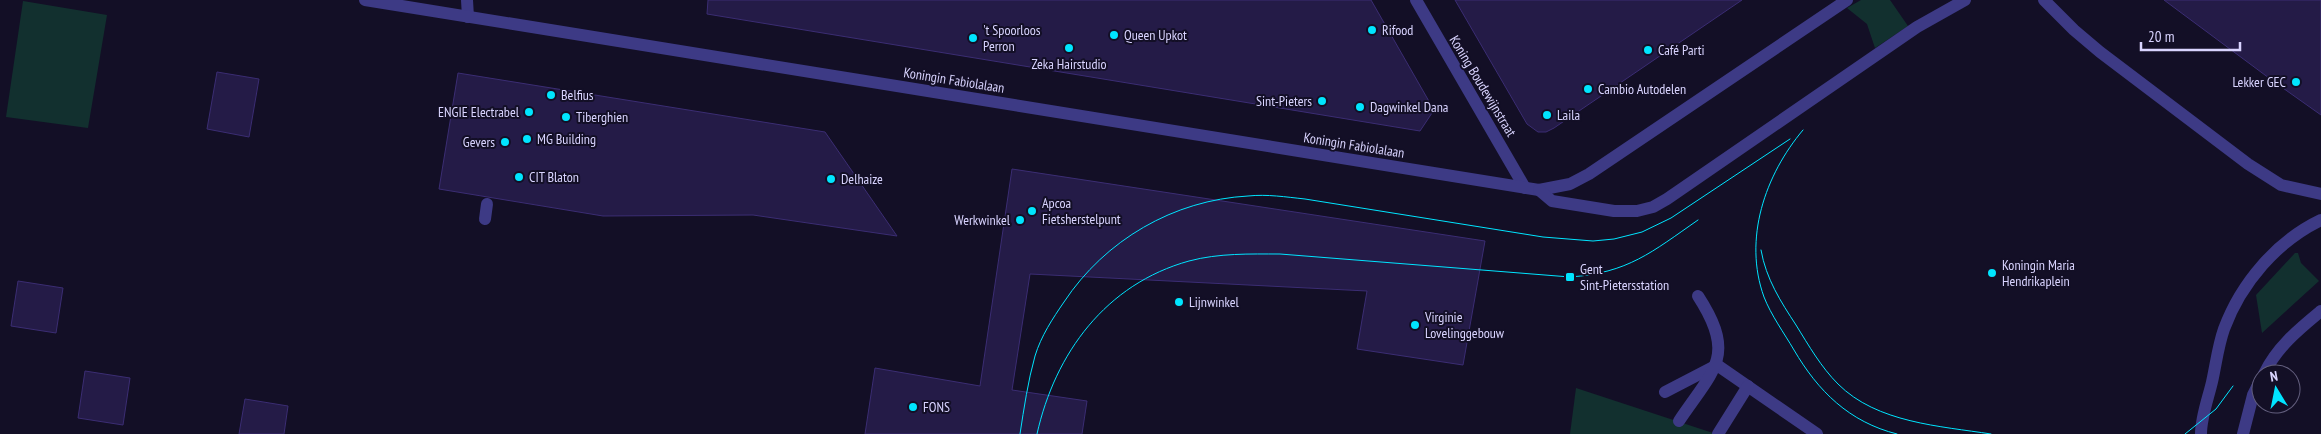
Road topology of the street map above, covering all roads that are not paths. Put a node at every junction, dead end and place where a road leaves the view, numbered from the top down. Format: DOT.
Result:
graph roads {
  1 [pos="365,0"];
  2 [pos="467,0"];
  3 [pos="1416,0"];
  4 [pos="1847,0"];
  5 [pos="1965,0"];
  6 [pos="2044,0"];
  7 [pos="468,17"];
  8 [pos="1526,188"];
  9 [pos="1539,190"];
  10 [pos="2321,194"];
  11 [pos="486,204"];
  12 [pos="485,219"];
  13 [pos="2321,220"];
  14 [pos="1698,296"];
  15 [pos="2321,312"];
  16 [pos="2270,364"];
  17 [pos="1717,365"];
  18 [pos="1748,386"];
  19 [pos="1665,392"];
  20 [pos="2251,406"];
  21 [pos="1679,421"];
  22 [pos="1801,430"];
  23 [pos="1718,434"];
  24 [pos="1817,434"];
  25 [pos="2201,434"];
  26 [pos="2243,434"];
  1 -- 7 [label="street, Koningin Fabiolalaan"];
  2 -- 7 [label="street"];
  3 -- 8 [label="street, Koning Boudewijnstraat"];
  4 -- 9 [label="street"];
  5 -- 9 [label="street"];
  6 -- 10 [label="street"];
  7 -- 8 [label="street, Koningin Fabiolalaan"];
  8 -- 9 [label="street, Koningin Fabiolalaan"];
  11 -- 12 [label="street"];
  13 -- 25 [label="street"];
  14 -- 17 [label="street"];
  15 -- 16 [label="street"];
  17 -- 18 [label="street"];
  17 -- 19 [label="street"];
  17 -- 21 [label="street"];
  18 -- 22 [label="street"];
  18 -- 23 [label="street"];
  20 -- 26 [label="street"];
  22 -- 24 [label="street"];
}
